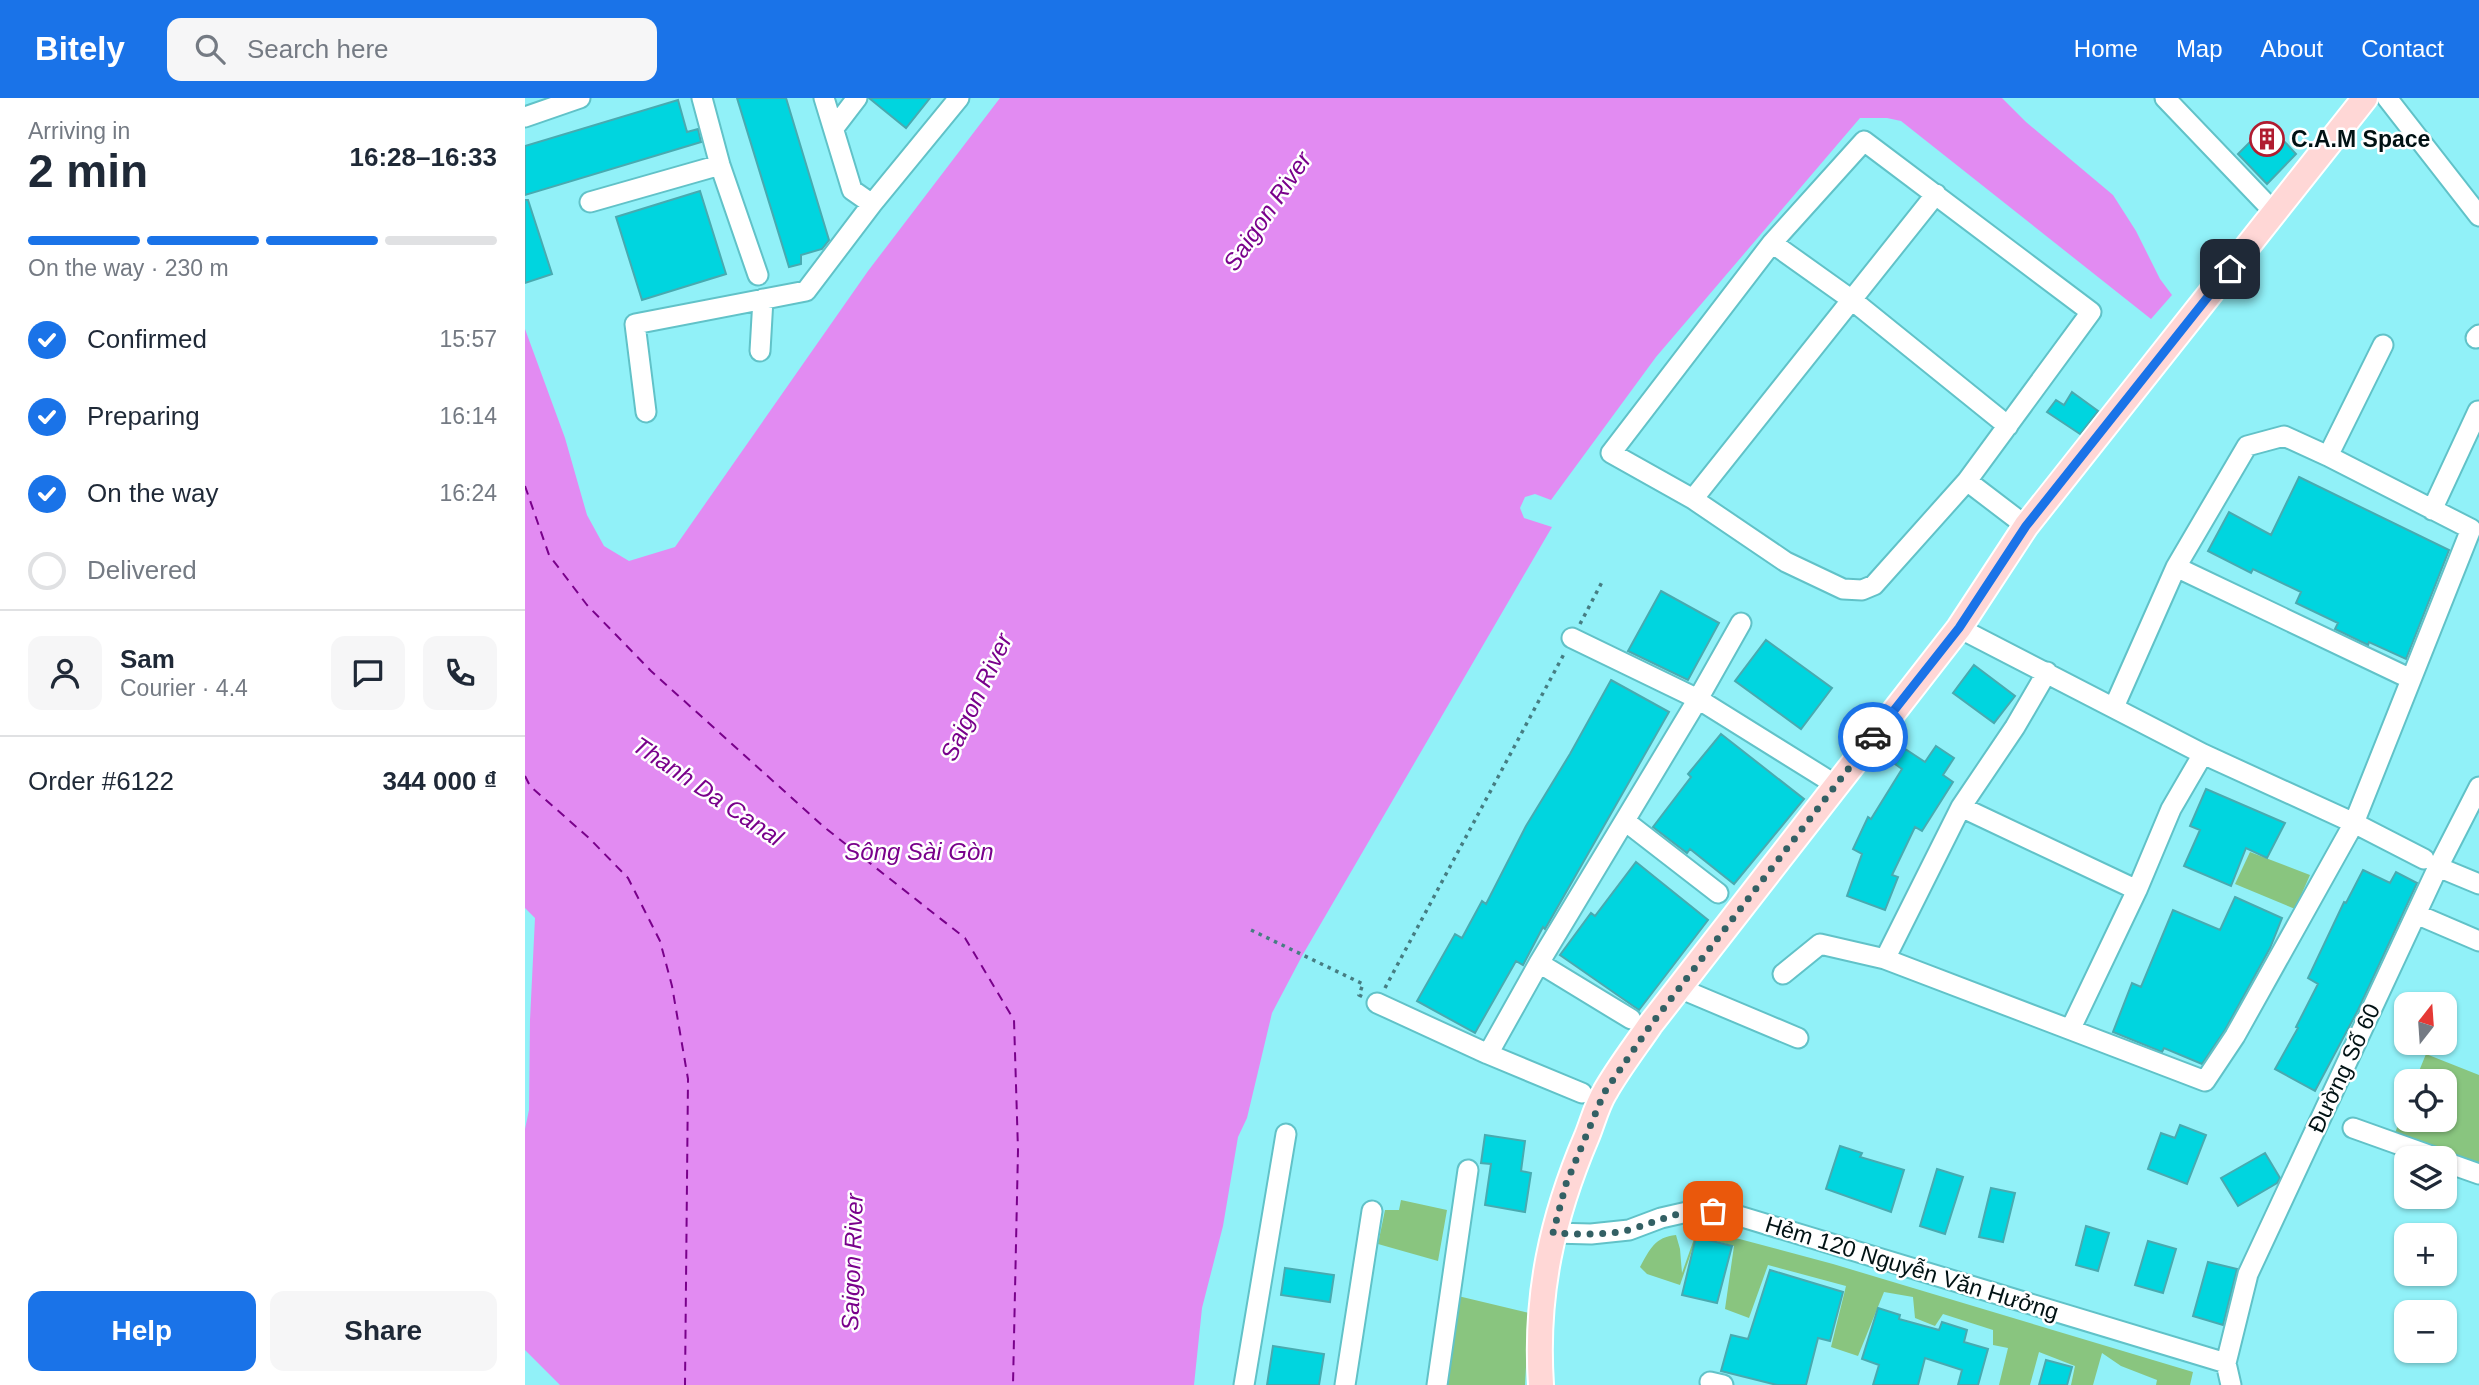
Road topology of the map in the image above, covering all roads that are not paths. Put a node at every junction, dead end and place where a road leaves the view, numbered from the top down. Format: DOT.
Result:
graph roads {
  1 [pos="580,98"];
  2 [pos="702,98"];
  3 [pos="824,98"];
  4 [pos="857,98"];
  5 [pos="959,98"];
  6 [pos="2165,98"];
  7 [pos="2365,98"];
  8 [pos="2387,98"];
  9 [pos="525,117"];
  10 [pos="834,128"];
  11 [pos="720,165"];
  12 [pos="1936,194"];
  13 [pos="590,202"];
  14 [pos="872,204"];
  15 [pos="2274,212"];
  16 [pos="2479,216"];
  17 [pos="1772,243"];
  18 [pos="758,275"];
  19 [pos="763,299"];
  20 [pos="1852,300"];
  21 [pos="2383,345"];
  22 [pos="760,351"];
  23 [pos="2478,411"];
  24 [pos="646,412"];
  25 [pos="2008,426"];
  26 [pos="2328,456"];
  27 [pos="1967,481"];
  28 [pos="1693,499"];
  29 [pos="2432,510"];
  30 [pos="2026,526"];
  31 [pos="2176,567"];
  32 [pos="1741,623"];
  33 [pos="1959,628"];
  34 [pos="1572,638"];
  35 [pos="2047,672"];
  36 [pos="2411,680"];
  37 [pos="1698,699"];
  38 [pos="2114,707"];
  39 [pos="2203,754"];
  40 [pos="1836,785"];
  41 [pos="2479,787"];
  42 [pos="1961,807"];
  43 [pos="1625,821"];
  44 [pos="2354,822"];
  45 [pos="2431,863"];
  46 [pos="2479,884"];
  47 [pos="2137,890"];
  48 [pos="1718,893"];
  49 [pos="2416,914"];
  50 [pos="2479,941"];
  51 [pos="1885,958"];
  52 [pos="1539,963"];
  53 [pos="1783,974"];
  54 [pos="1679,988"];
  55 [pos="1377,1003"];
  56 [pos="1631,1019"];
  57 [pos="2071,1028"];
  58 [pos="1798,1038"];
  59 [pos="1488,1054"];
  60 [pos="1593,1094"];
  61 [pos="2353,1128"];
  62 [pos="1286,1134"];
  63 [pos="2403,1146"];
  64 [pos="2457,1166"];
  65 [pos="1468,1170"];
  66 [pos="2479,1174"];
  67 [pos="1372,1211"];
  68 [pos="1553,1233"];
  69 [pos="2226,1363"];
  70 [pos="1244,1385"];
  71 [pos="1345,1385"];
  72 [pos="1437,1385"];
  73 [pos="1541,1385"];
  74 [pos="2231,1385"];
  1 -- 9 [label="street"];
  2 -- 11 [label="street"];
  3 -- 10 [label="street"];
  4 -- 10 [label="street"];
  5 -- 14 [label="street"];
  6 -- 15 [label="street"];
  7 -- 15 [label="main road"];
  8 -- 16 [label="street"];
  10 -- 14 [label="street"];
  11 -- 13 [label="street"];
  11 -- 18 [label="street"];
  12 -- 17 [label="street"];
  12 -- 20 [label="street"];
  12 -- 25 [label="street"];
  14 -- 19 [label="street"];
  15 -- 30 [label="main road"];
  17 -- 20 [label="street"];
  17 -- 28 [label="street"];
  19 -- 22 [label="street"];
  19 -- 24 [label="street"];
  20 -- 25 [label="street"];
  20 -- 28 [label="street"];
  21 -- 26 [label="street"];
  23 -- 29 [label="street"];
  25 -- 27 [label="street"];
  26 -- 29 [label="street"];
  26 -- 31 [label="street"];
  27 -- 28 [label="street"];
  27 -- 30 [label="street"];
  29 -- 36 [label="street"];
  30 -- 33 [label="main road"];
  31 -- 36 [label="street"];
  31 -- 38 [label="street"];
  32 -- 37 [label="street"];
  33 -- 35 [label="street"];
  33 -- 40 [label="main road"];
  34 -- 37 [label="street"];
  35 -- 38 [label="street"];
  35 -- 42 [label="street"];
  36 -- 44 [label="street"];
  37 -- 40 [label="street"];
  37 -- 43 [label="street"];
  38 -- 39 [label="street"];
  39 -- 44 [label="street"];
  39 -- 47 [label="street"];
  40 -- 54 [label="main road"];
  41 -- 45 [label="street, Đường Số 60"];
  42 -- 47 [label="street"];
  42 -- 51 [label="street"];
  43 -- 48 [label="street"];
  43 -- 52 [label="street"];
  44 -- 45 [label="street"];
  44 -- 57 [label="street"];
  45 -- 46 [label="street"];
  45 -- 49 [label="street, Đường Số 60"];
  47 -- 57 [label="street"];
  49 -- 50 [label="street"];
  49 -- 69 [label="street, Đường Số 60"];
  51 -- 53 [label="street"];
  51 -- 57 [label="street"];
  52 -- 56 [label="street"];
  52 -- 59 [label="street"];
  54 -- 58 [label="street"];
  54 -- 60 [label="main road"];
  55 -- 59 [label="street"];
  59 -- 60 [label="street"];
  60 -- 68 [label="main road"];
  61 -- 63 [label="street"];
  62 -- 70 [label="street"];
  64 -- 66 [label="street"];
  65 -- 72 [label="street"];
  67 -- 71 [label="street"];
  68 -- 69 [label="street, Hẻm 120 Nguyễn Văn Hưởng"];
  68 -- 73 [label="main road"];
  69 -- 74 [label="street"];
}
